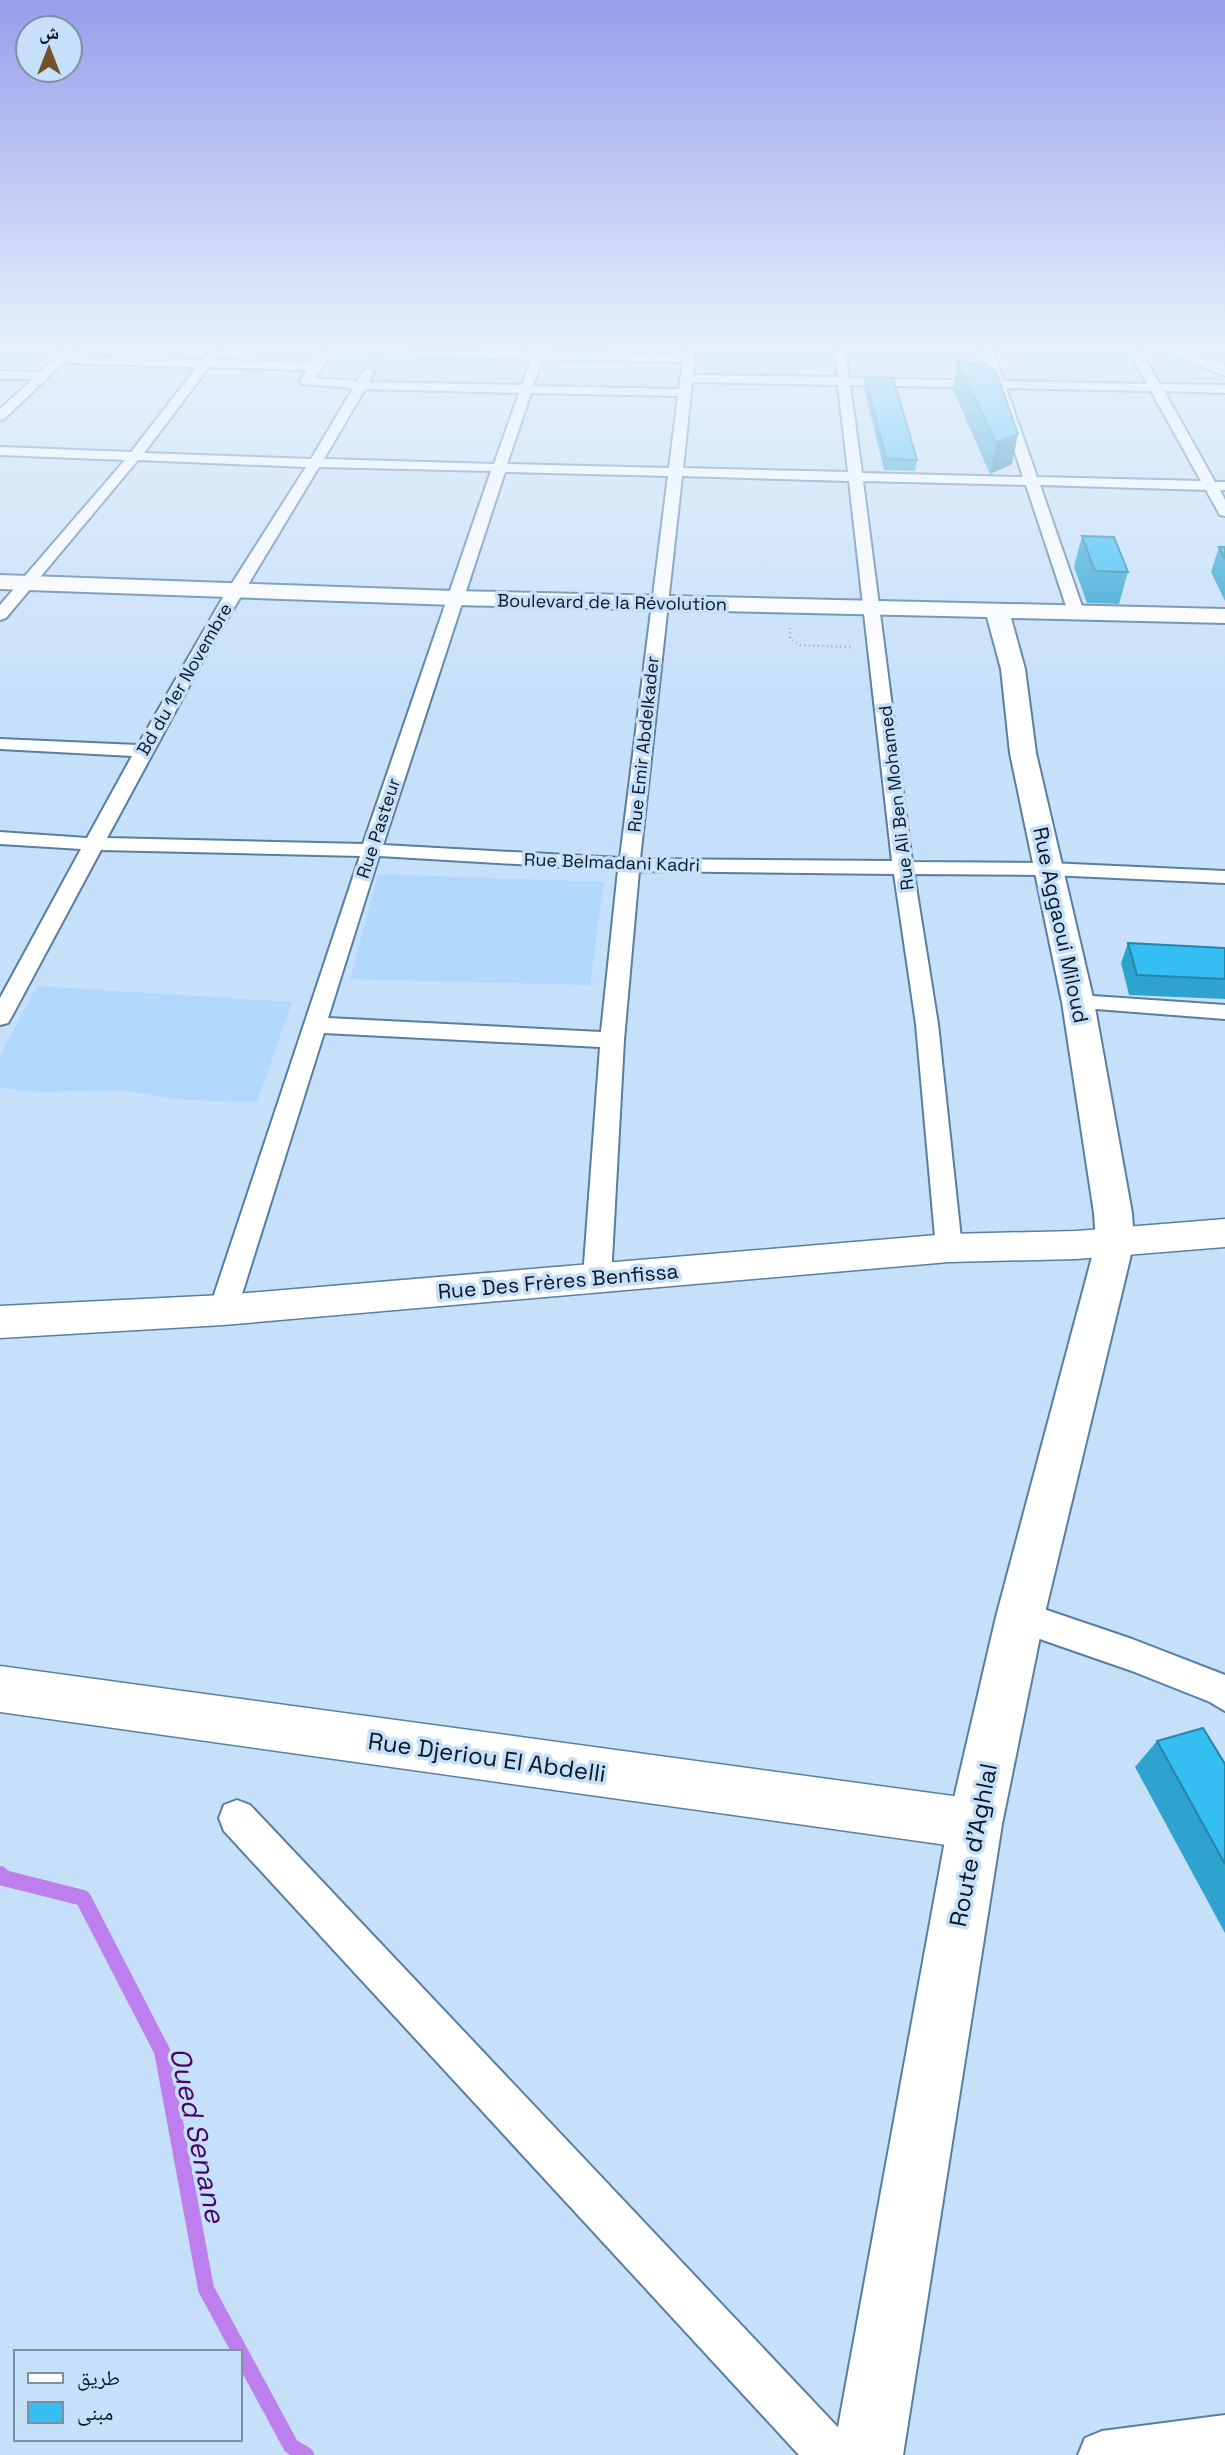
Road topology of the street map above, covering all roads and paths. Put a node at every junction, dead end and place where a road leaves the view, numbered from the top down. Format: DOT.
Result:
graph roads {
  1 [pos="315,463"];
  2 [pos="128,464"];
  3 [pos="341,464"];
  4 [pos="500,464"];
  5 [pos="677,464"];
  6 [pos="855,464"];
  7 [pos="1026,464"];
  8 [pos="1198,464"];
  9 [pos="499,467"];
  10 [pos="676,472"];
  11 [pos="857,477"];
  12 [pos="1032,481"];
  13 [pos="1210,486"];
  14 [pos="1225,486"];
  15 [pos="1225,512"];
  16 [pos="0,582"];
  17 [pos="26,582"];
  18 [pos="233,593"];
  19 [pos="454,598"];
  20 [pos="658,604"];
  21 [pos="791,606"];
  22 [pos="873,608"];
  23 [pos="997,610"];
  24 [pos="1076,612"];
  25 [pos="0,615"];
  26 [pos="1225,616"];
  27 [pos="878,648"];
  28 [pos="0,744"];
  29 [pos="142,751"];
  30 [pos="0,838"];
  31 [pos="95,844"];
  32 [pos="371,850"];
  33 [pos="629,865"];
  34 [pos="903,868"];
  35 [pos="1049,869"];
  36 [pos="1225,877"];
  37 [pos="1078,1002"];
  38 [pos="1225,1012"];
  39 [pos="0,1018"];
  40 [pos="315,1025"];
  41 [pos="612,1040"];
  42 [pos="1225,1233"];
  43 [pos="1115,1242"];
  44 [pos="949,1248"];
  45 [pos="597,1278"];
  46 [pos="223,1310"];
  47 [pos="0,1322"];
  48 [pos="1020,1617"];
  49 [pos="0,1689"];
  50 [pos="1224,1689"];
  51 [pos="237,1818"];
  52 [pos="975,1824"];
  53 [pos="1225,2438"];
  54 [pos="831,2455"];
  55 [pos="868,2455"];
  56 [pos="1102,2455"];
  1 -- 18 [label="street, Bd du 1er Novembre"];
  2 -- 17 [label="street"];
  3 -- 9 [label="street"];
  4 -- 9 [label="street, Rue Pasteur"];
  5 -- 10 [label="street, Rue Emir Abdelkader"];
  6 -- 11 [label="street, Rue Ali Ben Mohamed"];
  7 -- 12 [label="street"];
  8 -- 13 [label="street"];
  9 -- 10 [label="street"];
  9 -- 19 [label="street, Rue Pasteur"];
  10 -- 11 [label="street"];
  10 -- 20 [label="street, Rue Emir Abdelkader"];
  11 -- 12 [label="street"];
  11 -- 22 [label="street, Rue Ali Ben Mohamed"];
  12 -- 13 [label="street"];
  12 -- 24 [label="street"];
  13 -- 14 [label="street"];
  13 -- 15 [label="street"];
  16 -- 17 [label="main road, Boulevard de la Révolution"];
  17 -- 18 [label="main road, Boulevard de la Révolution"];
  17 -- 25 [label="street"];
  18 -- 19 [label="main road, Boulevard de la Révolution"];
  18 -- 29 [label="street, Bd du 1er Novembre"];
  19 -- 20 [label="main road, Boulevard de la Révolution"];
  19 -- 32 [label="street, Rue Pasteur"];
  20 -- 21 [label="main road, Boulevard de la Révolution"];
  20 -- 33 [label="street, Rue Emir Abdelkader"];
  21 -- 22 [label="main road, Boulevard de la Révolution"];
  21 -- 27 [label="path"];
  22 -- 23 [label="main road, Boulevard de la Révolution"];
  22 -- 27 [label="street, Rue Ali Ben Mohamed"];
  23 -- 24 [label="main road, Boulevard de la Révolution"];
  23 -- 35 [label="main road, Rue Aggaoui Miloud"];
  24 -- 26 [label="main road, Boulevard de la Révolution"];
  27 -- 34 [label="street, Rue Ali Ben Mohamed"];
  28 -- 29 [label="street"];
  29 -- 31 [label="street, Bd du 1er Novembre"];
  30 -- 31 [label="street, Rue Belmadani Kadri"];
  31 -- 32 [label="street, Rue Belmadani Kadri"];
  31 -- 39 [label="street, Bd du 1er Novembre"];
  32 -- 33 [label="street, Rue Belmadani Kadri"];
  32 -- 40 [label="street, Rue Pasteur"];
  33 -- 34 [label="street, Rue Belmadani Kadri"];
  33 -- 41 [label="street, Rue Emir Abdelkader"];
  34 -- 35 [label="street, Rue Belmadani Kadri"];
  34 -- 44 [label="street, Rue Ali Ben Mohamed"];
  35 -- 36 [label="street, Rue Belmadani Kadri"];
  35 -- 37 [label="main road, Rue Aggaoui Miloud"];
  37 -- 38 [label="street"];
  37 -- 43 [label="main road, Rue Aggaoui Miloud"];
  40 -- 41 [label="street"];
  40 -- 46 [label="street, Rue Pasteur"];
  41 -- 45 [label="street, Rue Emir Abdelkader"];
  42 -- 43 [label="main road, Rue Des Frères Benfissa"];
  43 -- 44 [label="main road, Rue Des Frères Benfissa"];
  43 -- 48 [label="main road, Route d'Aghlal"];
  44 -- 45 [label="main road, Rue Des Frères Benfissa"];
  45 -- 46 [label="main road, Rue Des Frères Benfissa"];
  46 -- 47 [label="main road, Rue Des Frères Benfissa"];
  48 -- 50 [label="street"];
  48 -- 52 [label="main road, Route d'Aghlal"];
  49 -- 52 [label="main road, Rue Djeriou El Abdelli"];
  51 -- 54 [label="street"];
  52 -- 55 [label="main road, Route d'Aghlal"];
  53 -- 56 [label="street"];
}
